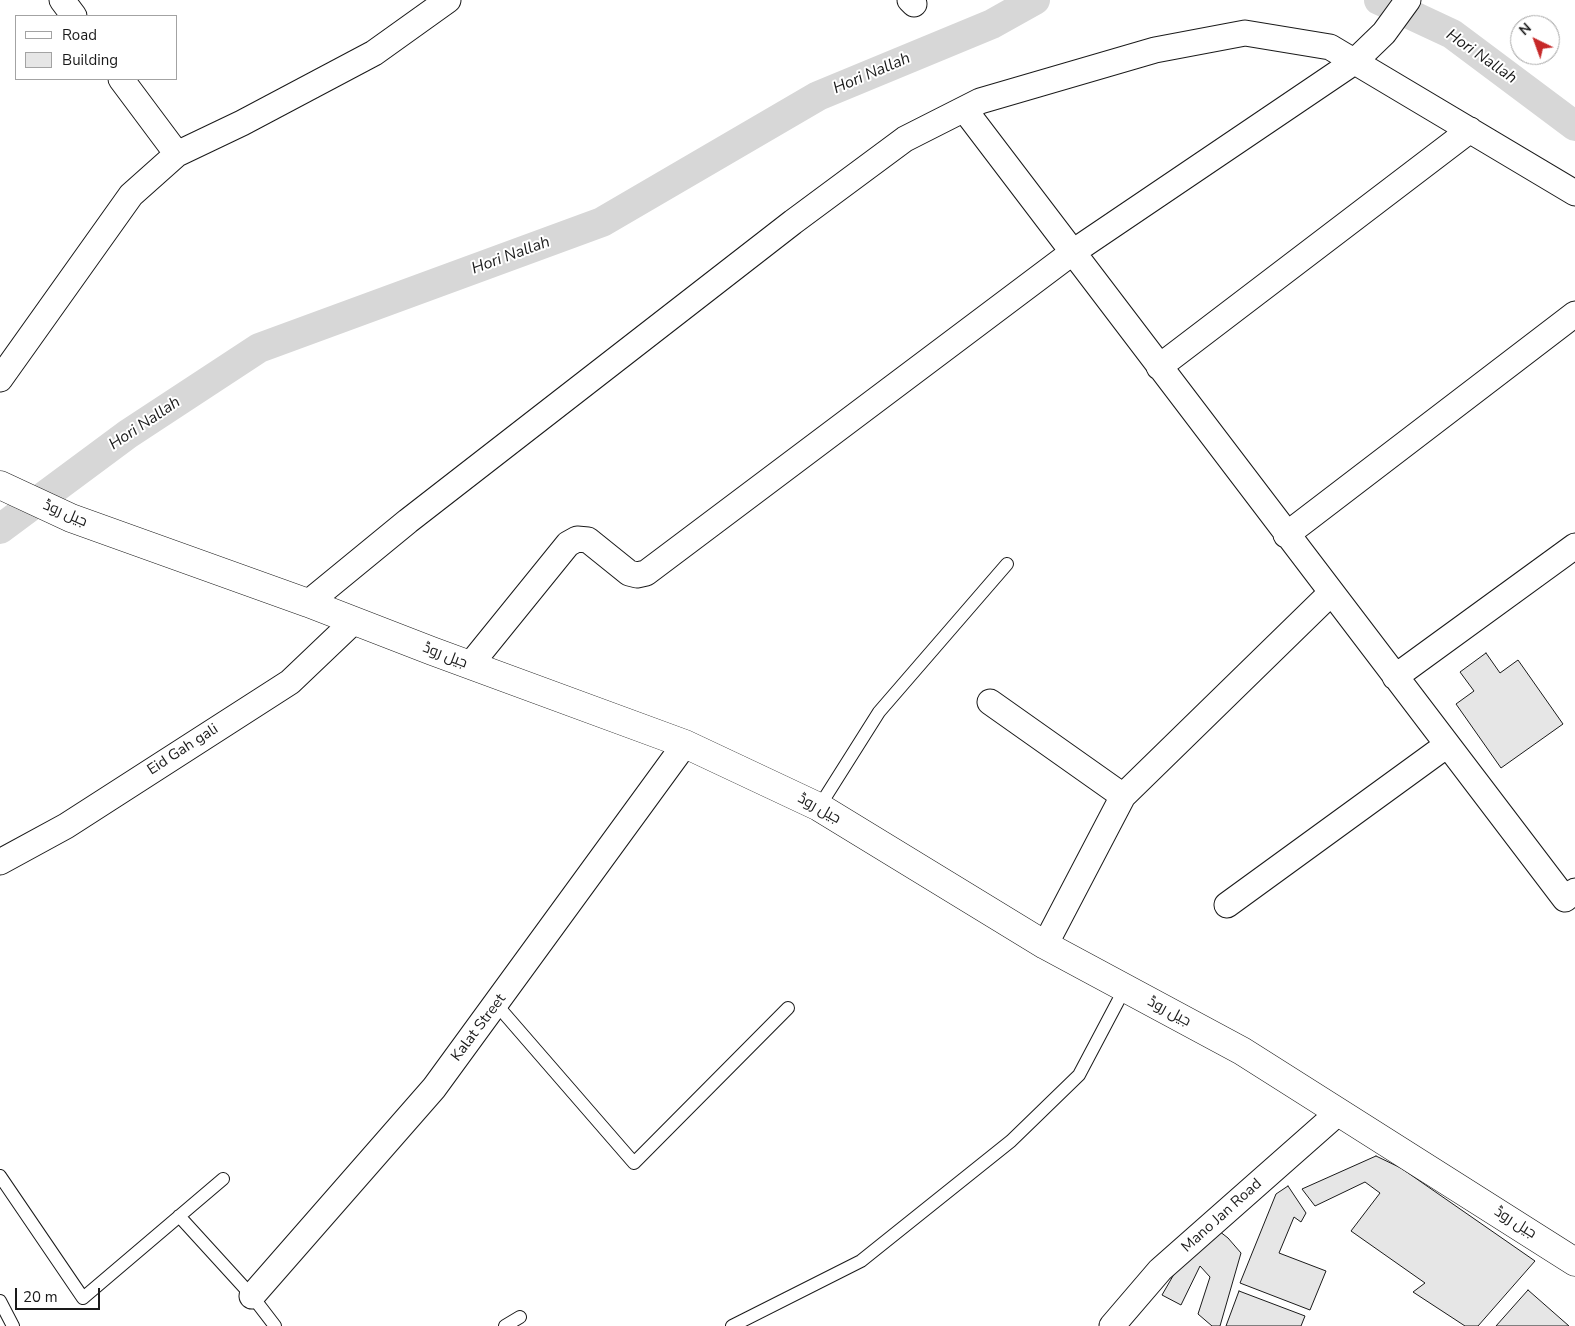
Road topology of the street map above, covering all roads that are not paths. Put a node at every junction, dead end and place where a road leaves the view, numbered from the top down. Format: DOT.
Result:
graph roads {
  1 [pos="62,0"];
  2 [pos="448,0"];
  3 [pos="1408,0"];
  4 [pos="73,15"];
  5 [pos="1354,62"];
  6 [pos="122,80"];
  7 [pos="964,109"];
  8 [pos="1470,130"];
  9 [pos="176,154"];
  10 [pos="1575,193"];
  11 [pos="1073,252"];
  12 [pos="1575,314"];
  13 [pos="1159,367"];
  14 [pos="0,379"];
  15 [pos="1,486"];
  16 [pos="1286,535"];
  17 [pos="1575,546"];
  18 [pos="1007,564"];
  19 [pos="1331,593"];
  20 [pos="308,603"];
  21 [pos="354,621"];
  22 [pos="470,665"];
  23 [pos="1395,677"];
  24 [pos="990,702"];
  25 [pos="685,744"];
  26 [pos="1447,745"];
  27 [pos="1123,796"];
  28 [pos="818,807"];
  29 [pos="0,862"];
  30 [pos="1575,892"];
  31 [pos="1227,905"];
  32 [pos="1045,946"];
  33 [pos="1125,988"];
  34 [pos="496,1004"];
  35 [pos="788,1008"];
  36 [pos="1339,1112"];
  37 [pos="0,1176"];
  38 [pos="223,1179"];
  39 [pos="179,1216"];
  40 [pos="1575,1262"];
  41 [pos="252,1296"];
  42 [pos="0,1301"];
  43 [pos="520,1317"];
  44 [pos="13,1326"];
  45 [pos="275,1326"];
  46 [pos="505,1326"];
  47 [pos="732,1326"];
  48 [pos="1112,1326"];
  1 -- 4 [label="street"];
  2 -- 9 [label="street"];
  3 -- 5 [label="street"];
  5 -- 7 [label="street"];
  5 -- 8 [label="street"];
  5 -- 11 [label="street"];
  6 -- 9 [label="street"];
  7 -- 11 [label="street"];
  7 -- 20 [label="street"];
  8 -- 10 [label="street"];
  8 -- 13 [label="street"];
  9 -- 14 [label="street"];
  11 -- 13 [label="street"];
  11 -- 22 [label="street"];
  12 -- 16 [label="street"];
  13 -- 16 [label="street"];
  15 -- 20 [label="main road, جیل روڈ"];
  16 -- 19 [label="street"];
  17 -- 23 [label="street"];
  18 -- 28 [label="lane"];
  19 -- 23 [label="street"];
  19 -- 27 [label="street"];
  20 -- 21 [label="main road, جیل روڈ"];
  21 -- 22 [label="main road, جیل روڈ"];
  21 -- 29 [label="street, Eid Gah gali"];
  22 -- 25 [label="main road, جیل روڈ"];
  23 -- 26 [label="street"];
  24 -- 27 [label="street"];
  25 -- 28 [label="main road, جیل روڈ"];
  25 -- 34 [label="street, Kalat Street"];
  26 -- 30 [label="street"];
  26 -- 31 [label="street"];
  27 -- 32 [label="street"];
  28 -- 32 [label="main road, جیل روڈ"];
  32 -- 33 [label="main road, جیل روڈ"];
  33 -- 36 [label="main road, جیل روڈ"];
  33 -- 47 [label="lane"];
  34 -- 35 [label="lane"];
  34 -- 41 [label="street, Kalat Street"];
  36 -- 40 [label="main road, جیل روڈ"];
  36 -- 48 [label="street, Mano Jan Road"];
  37 -- 39 [label="lane"];
  38 -- 39 [label="lane"];
  39 -- 41 [label="lane"];
  41 -- 45 [label="lane"];
  42 -- 44 [label="lane"];
  43 -- 46 [label="lane"];
}
